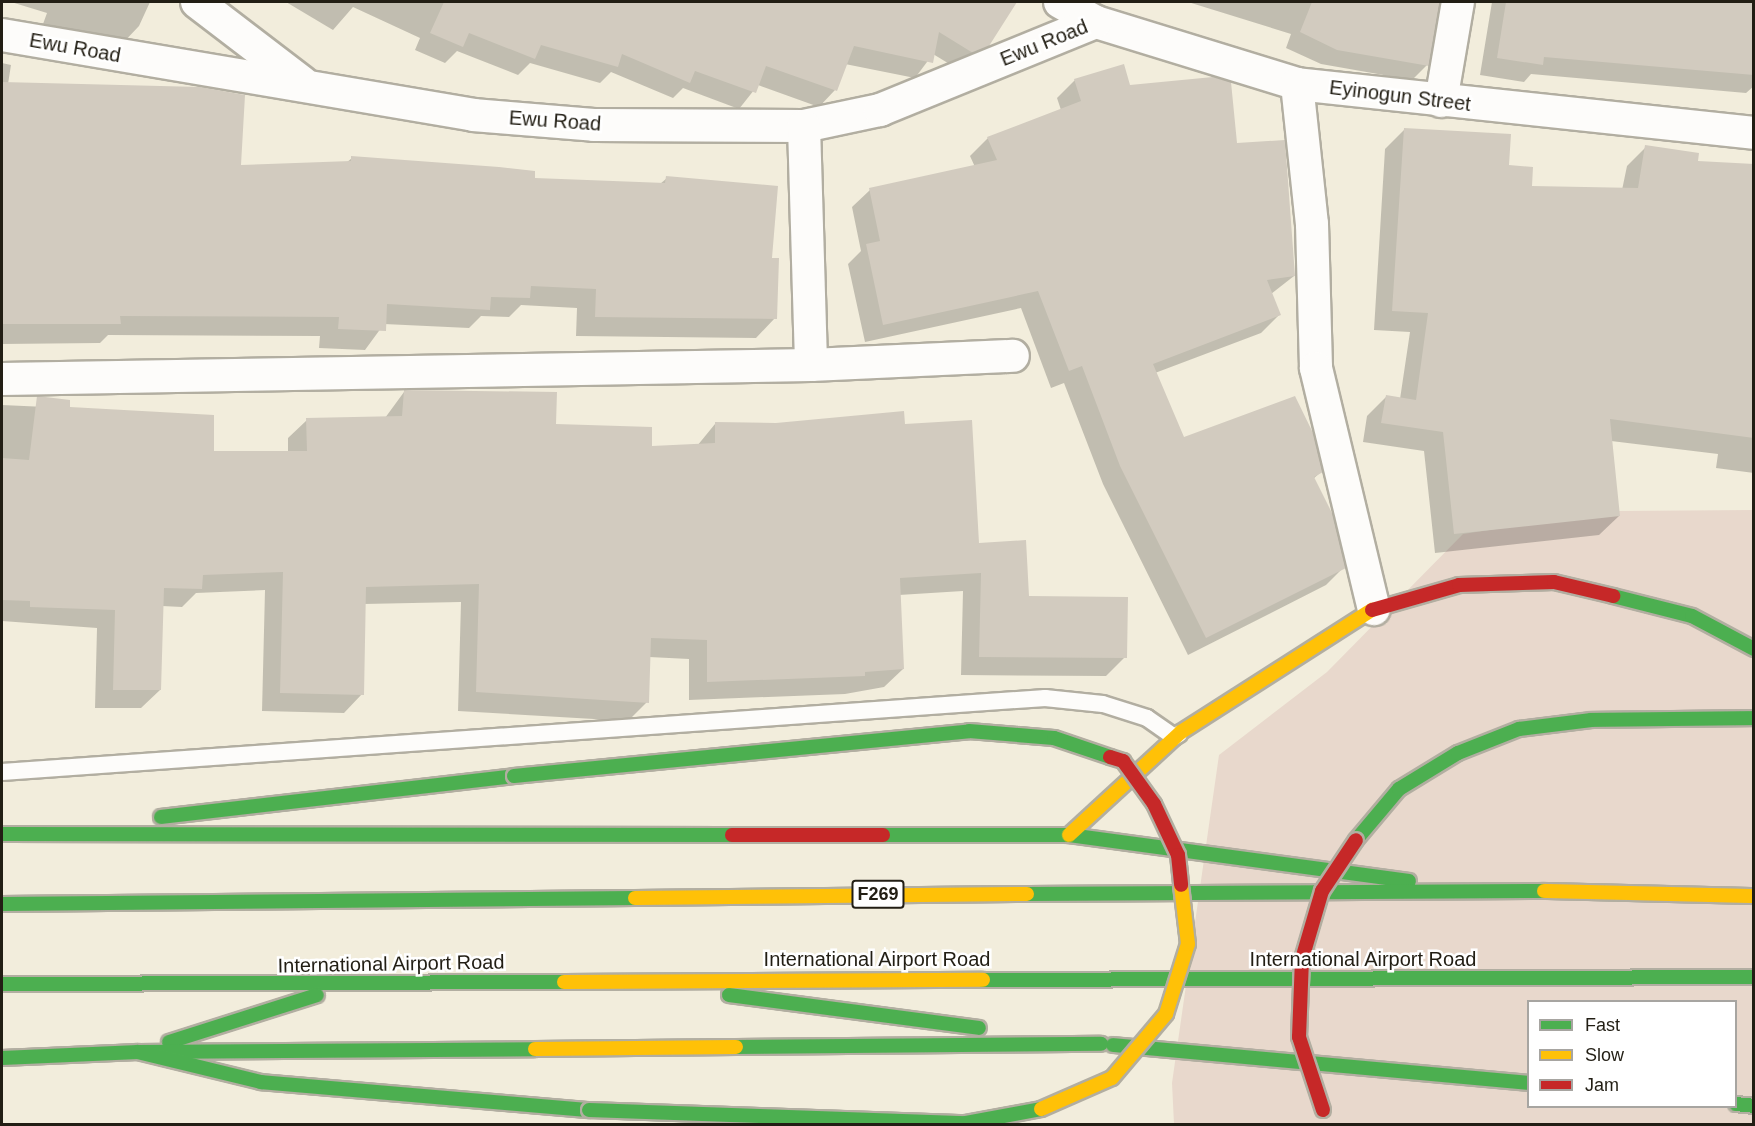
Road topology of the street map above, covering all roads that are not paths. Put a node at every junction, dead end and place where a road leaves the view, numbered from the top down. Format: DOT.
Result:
graph roads {
  1 [pos="196,2"];
  2 [pos="1060,2"];
  3 [pos="1458,2"];
  4 [pos="1096,22"];
  5 [pos="2,35"];
  6 [pos="1297,84"];
  7 [pos="309,87"];
  8 [pos="1441,101"];
  9 [pos="804,126"];
  10 [pos="1754,133"];
  11 [pos="1013,356"];
  12 [pos="811,365"];
  13 [pos="2,380"];
  14 [pos="1374,609"];
  15 [pos="1754,650"];
  16 [pos="1754,718"];
  17 [pos="1181,732"];
  18 [pos="2,772"];
  19 [pos="4,834"];
  20 [pos="1069,835"];
  21 [pos="1476,890"];
  22 [pos="1754,896"];
  23 [pos="2,904"];
  24 [pos="1754,977"];
  25 [pos="597,978"];
  26 [pos="2,984"];
  27 [pos="345,986"];
  28 [pos="1101,1044"];
  29 [pos="138,1052"];
  30 [pos="2,1058"];
  31 [pos="1527,1083"];
  32 [pos="1737,1104"];
  33 [pos="1754,1106"];
  34 [pos="1330,1125"];
  1 -- 7 [label="street"];
  2 -- 4 [label="street, Eyinogun Street"];
  3 -- 8 [label="street"];
  4 -- 6 [label="street, Eyinogun Street"];
  4 -- 9 [label="street, Ewu Road"];
  5 -- 7 [label="street, Ewu Road"];
  6 -- 8 [label="street, Eyinogun Street"];
  6 -- 14 [label="street"];
  7 -- 9 [label="street, Ewu Road"];
  8 -- 10 [label="street, Eyinogun Street"];
  9 -- 12 [label="street"];
  11 -- 12 [label="street"];
  12 -- 13 [label="street"];
  14 -- 15 [label="main road"];
  14 -- 17 [label="main road"];
  16 -- 34 [label="main road, bridge"];
  17 -- 18 [label="lane"];
  17 -- 20 [label="main road"];
  19 -- 20 [label="main road"];
  19 -- 29 [label="main road, bridge"];
  20 -- 21 [label="main road"];
  21 -- 22 [label="main road, F269"];
  21 -- 23 [label="main road, F269"];
  24 -- 25 [label="main road, International Airport Road"];
  25 -- 27 [label="main road, International Airport Road"];
  25 -- 28 [label="main road"];
  26 -- 27 [label="main road, International Airport Road"];
  27 -- 29 [label="main road"];
  28 -- 29 [label="main road"];
  28 -- 31 [label="main road"];
  29 -- 30 [label="main road"];
  32 -- 33 [label="main road"];
}
